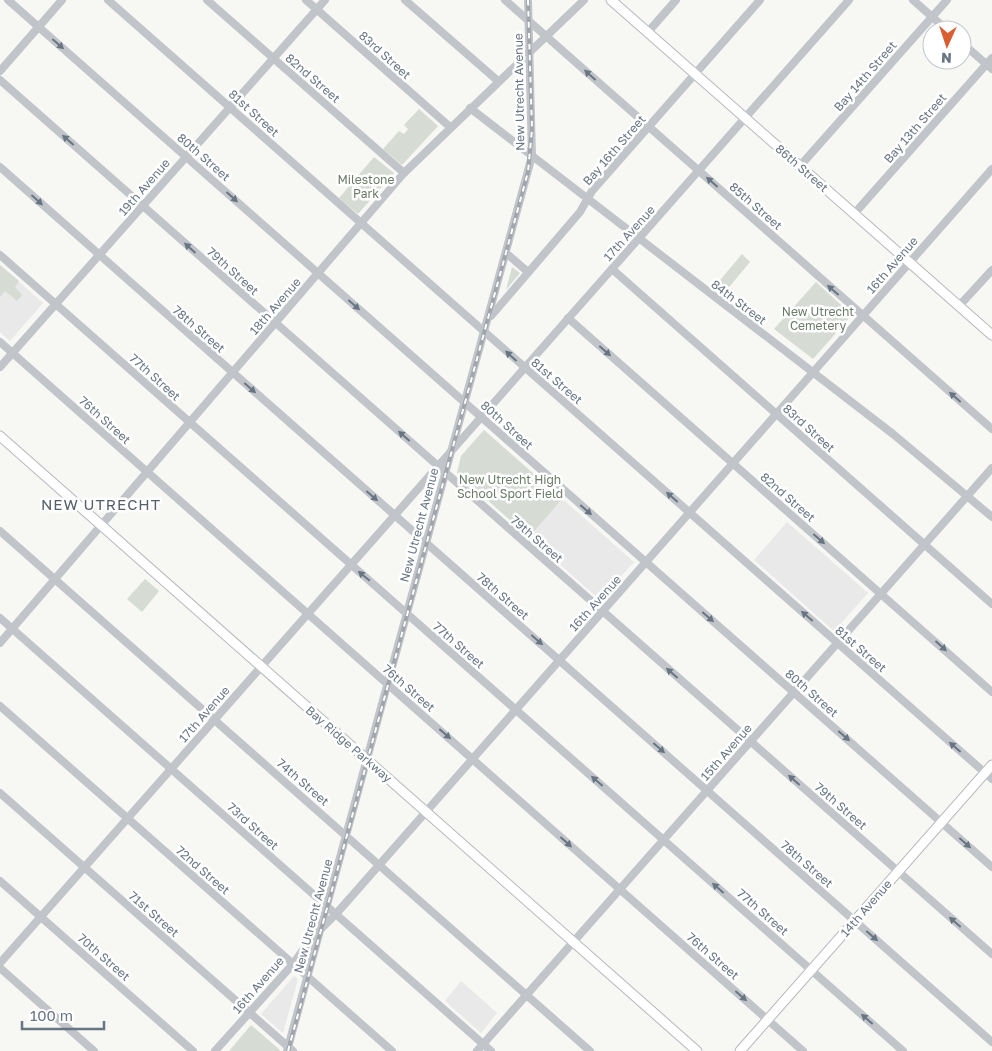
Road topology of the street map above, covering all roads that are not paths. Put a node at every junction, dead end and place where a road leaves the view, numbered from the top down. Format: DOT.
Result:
graph roads {
  1 [pos="8,0"];
  2 [pos="62,0"];
  3 [pos="108,0"];
  4 [pos="207,0"];
  5 [pos="306,0"];
  6 [pos="325,0"];
  7 [pos="405,0"];
  8 [pos="505,0"];
  9 [pos="528,0"];
  10 [pos="584,0"];
  11 [pos="611,0"];
  12 [pos="676,0"];
  13 [pos="760,0"];
  14 [pos="848,0"];
  15 [pos="914,0"];
  16 [pos="947,0"];
  17 [pos="317,9"];
  18 [pos="932,16"];
  19 [pos="936,20"];
  20 [pos="529,21"];
  21 [pos="39,27"];
  22 [pos="648,32"];
  23 [pos="545,36"];
  24 [pos="529,52"];
  25 [pos="972,52"];
  26 [pos="273,58"];
  27 [pos="992,58"];
  28 [pos="989,67"];
  29 [pos="0,71"];
  30 [pos="695,74"];
  31 [pos="0,80"];
  32 [pos="498,81"];
  33 [pos="230,107"];
  34 [pos="470,108"];
  35 [pos="745,118"];
  36 [pos="649,127"];
  37 [pos="450,128"];
  38 [pos="186,156"];
  39 [pos="532,156"];
  40 [pos="800,166"];
  41 [pos="0,167"];
  42 [pos="992,169"];
  43 [pos="698,170"];
  44 [pos="404,173"];
  45 [pos="587,199"];
  46 [pos="142,206"];
  47 [pos="854,214"];
  48 [pos="360,223"];
  49 [pos="639,239"];
  50 [pos="506,253"];
  51 [pos="0,255"];
  52 [pos="99,255"];
  53 [pos="910,263"];
  54 [pos="612,269"];
  55 [pos="992,270"];
  56 [pos="528,272"];
  57 [pos="318,273"];
  58 [pos="56,304"];
  59 [pos="959,306"];
  60 [pos="863,316"];
  61 [pos="489,318"];
  62 [pos="568,318"];
  63 [pos="275,323"];
  64 [pos="485,333"];
  65 [pos="992,335"];
  66 [pos="0,342"];
  67 [pos="13,353"];
  68 [pos="0,367"];
  69 [pos="525,368"];
  70 [pos="813,372"];
  71 [pos="232,373"];
  72 [pos="464,402"];
  73 [pos="776,415"];
  74 [pos="482,418"];
  75 [pos="190,422"];
  76 [pos="992,429"];
  77 [pos="0,436"];
  78 [pos="451,451"];
  79 [pos="733,464"];
  80 [pos="438,466"];
  81 [pos="992,468"];
  82 [pos="445,472"];
  83 [pos="147,473"];
  84 [pos="426,480"];
  85 [pos="441,485"];
  86 [pos="968,496"];
  87 [pos="689,512"];
  88 [pos="395,516"];
  89 [pos="992,517"];
  90 [pos="100,526"];
  91 [pos="0,531"];
  92 [pos="426,543"];
  93 [pos="924,544"];
  94 [pos="646,563"];
  95 [pos="351,565"];
  96 [pos="55,579"];
  97 [pos="880,593"];
  98 [pos="992,604"];
  99 [pos="603,612"];
  100 [pos="308,613"];
  101 [pos="407,614"];
  102 [pos="0,618"];
  103 [pos="12,628"];
  104 [pos="0,643"];
  105 [pos="837,643"];
  106 [pos="559,660"];
  107 [pos="261,666"];
  108 [pos="388,684"];
  109 [pos="794,692"];
  110 [pos="992,692"];
  111 [pos="0,706"];
  112 [pos="516,709"];
  113 [pos="214,720"];
  114 [pos="750,741"];
  115 [pos="472,758"];
  116 [pos="366,760"];
  117 [pos="992,764"];
  118 [pos="171,769"];
  119 [pos="988,776"];
  120 [pos="707,790"];
  121 [pos="0,793"];
  122 [pos="426,812"];
  123 [pos="128,818"];
  124 [pos="941,822"];
  125 [pos="346,836"];
  126 [pos="664,840"];
  127 [pos="379,865"];
  128 [pos="84,867"];
  129 [pos="992,867"];
  130 [pos="898,871"];
  131 [pos="0,881"];
  132 [pos="620,890"];
  133 [pos="327,907"];
  134 [pos="336,914"];
  135 [pos="41,916"];
  136 [pos="854,921"];
  137 [pos="322,927"];
  138 [pos="573,942"];
  139 [pos="992,954"];
  140 [pos="0,962"];
  141 [pos="293,964"];
  142 [pos="0,968"];
  143 [pos="811,970"];
  144 [pos="308,977"];
  145 [pos="526,995"];
  146 [pos="249,1013"];
  147 [pos="768,1020"];
  148 [pos="992,1042"];
  149 [pos="483,1044"];
  150 [pos="289,1050"];
  151 [pos="94,1051"];
  152 [pos="193,1051"];
  153 [pos="215,1051"];
  154 [pos="392,1051"];
  155 [pos="477,1051"];
  156 [pos="491,1051"];
  157 [pos="590,1051"];
  158 [pos="697,1051"];
  159 [pos="740,1051"];
  160 [pos="803,1051"];
  161 [pos="903,1051"];
  1 -- 21 [label="street, 80th Street"];
  2 -- 21 [label="street"];
  3 -- 33 [label="street, 81st Street"];
  4 -- 26 [label="street, 82nd Street"];
  5 -- 17 [label="street, 83rd Street"];
  6 -- 17 [label="street, 19th Avenue"];
  7 -- 32 [label="street"];
  8 -- 20 [label="street, 85th Street"];
  9 -- 20 [label="street, New Utrecht Avenue"];
  10 -- 23 [label="street, 18th Avenue"];
  11 -- 22 [label="main road, 86th Street"];
  12 -- 22 [label="street"];
  13 -- 30 [label="street, Bay 16th Street"];
  14 -- 35 [label="street, 17th Avenue"];
  15 -- 18 [label="street"];
  16 -- 18 [label="street, Bay 14th Street"];
  17 -- 26 [label="street, 19th Avenue"];
  17 -- 37 [label="street, 83rd Street"];
  18 -- 19 [label="street"];
  18 -- 40 [label="street, Bay 14th Street"];
  20 -- 23 [label="street, 85th Street"];
  20 -- 24 [label="street, New Utrecht Avenue"];
  21 -- 29 [label="street"];
  21 -- 38 [label="street, 80th Street, one-way"];
  22 -- 30 [label="main road, 86th Street"];
  23 -- 24 [label="street, 18th Avenue"];
  36 -- 23 [label="street, 85th Street, one-way"];
  24 -- 32 [label="street, 18th Avenue"];
  24 -- 39 [label="street, New Utrecht Avenue"];
  25 -- 28 [label="street"];
  26 -- 33 [label="street, 19th Avenue"];
  26 -- 44 [label="street, 82nd Street"];
  27 -- 28 [label="street, Bay 13th Street"];
  28 -- 47 [label="street, Bay 13th Street"];
  30 -- 35 [label="main road, 86th Street"];
  30 -- 36 [label="street, Bay 16th Street"];
  46 -- 31 [label="street, 79th Street, one-way"];
  32 -- 34 [label="street, 18th Avenue"];
  33 -- 38 [label="street, 19th Avenue"];
  33 -- 48 [label="street, 81st Street"];
  34 -- 37 [label="street, 18th Avenue"];
  34 -- 39 [label="street, 84th Street"];
  35 -- 40 [label="main road, 86th Street"];
  35 -- 43 [label="street, 17th Avenue"];
  36 -- 43 [label="street, 85th Street"];
  36 -- 45 [label="street, Bay 16th Street"];
  37 -- 44 [label="street, 18th Avenue"];
  38 -- 46 [label="street, 19th Avenue"];
  38 -- 57 [label="street, 80th Street, one-way"];
  39 -- 45 [label="street, 84th Street"];
  39 -- 50 [label="street, New Utrecht Avenue"];
  40 -- 47 [label="main road, 86th Street"];
  41 -- 52 [label="street, 78th Street, one-way"];
  42 -- 53 [label="street, 16th Avenue"];
  43 -- 49 [label="street, 17th Avenue"];
  60 -- 43 [label="street, 85th Street, one-way"];
  44 -- 48 [label="street, 18th Avenue"];
  45 -- 49 [label="street, 84th Street"];
  45 -- 56 [label="street, Bay 16th Street"];
  46 -- 52 [label="street, 19th Avenue"];
  63 -- 46 [label="street, 79th Street, one-way"];
  47 -- 53 [label="main road, 86th Street"];
  48 -- 57 [label="street, 18th Avenue"];
  48 -- 64 [label="street, 81st Street"];
  49 -- 54 [label="street, 17th Avenue"];
  49 -- 70 [label="street, 84th Street"];
  50 -- 56 [label="street"];
  50 -- 61 [label="street, New Utrecht Avenue"];
  51 -- 58 [label="street, 77th Street"];
  52 -- 58 [label="street, 19th Avenue"];
  52 -- 71 [label="street, 78th Street"];
  53 -- 59 [label="main road, 86th Street"];
  53 -- 60 [label="street, 16th Avenue"];
  54 -- 62 [label="street, 17th Avenue"];
  54 -- 73 [label="street, 83rd Street"];
  55 -- 59 [label="street"];
  56 -- 61 [label="street, Bay 16th Street"];
  57 -- 63 [label="street, 18th Avenue"];
  57 -- 72 [label="street, 80th Street, one-way"];
  58 -- 67 [label="street, 19th Avenue"];
  58 -- 75 [label="street, 77th Street"];
  59 -- 65 [label="main road, 86th Street"];
  60 -- 70 [label="street, 16th Avenue"];
  76 -- 60 [label="street, 85th Street, one-way"];
  61 -- 64 [label="street, New Utrecht Avenue"];
  62 -- 69 [label="street, 17th Avenue"];
  62 -- 79 [label="street, 82nd Street, one-way"];
  63 -- 71 [label="street, 18th Avenue"];
  80 -- 63 [label="street, 79th Street, one-way"];
  69 -- 64 [label="street, 81st Street, one-way"];
  64 -- 72 [label="street, New Utrecht Avenue"];
  66 -- 67 [label="street, 76th Street"];
  67 -- 68 [label="street, 19th Avenue"];
  67 -- 83 [label="street, 76th Street"];
  69 -- 74 [label="street, 17th Avenue"];
  87 -- 69 [label="street, 81st Street, one-way"];
  70 -- 73 [label="street, 16th Avenue"];
  70 -- 86 [label="street, 84th Street"];
  71 -- 75 [label="street, 18th Avenue"];
  71 -- 88 [label="street, 78th Street, one-way"];
  72 -- 74 [label="street, 80th Street"];
  72 -- 78 [label="street, New Utrecht Avenue"];
  73 -- 79 [label="street, 16th Avenue"];
  73 -- 93 [label="street, 83rd Street"];
  74 -- 78 [label="street, 17th Avenue"];
  74 -- 94 [label="street, 80th Street, one-way"];
  75 -- 83 [label="street, 18th Avenue"];
  75 -- 95 [label="street, 77th Street"];
  77 -- 90 [label="main road, Bay Ridge Parkway"];
  78 -- 80 [label="street, 17th Avenue"];
  78 -- 82 [label="street, New Utrecht Avenue"];
  79 -- 87 [label="street, 16th Avenue"];
  79 -- 97 [label="street, 82nd Street, one-way"];
  80 -- 82 [label="street, 79th Street"];
  80 -- 84 [label="street, 17th Avenue"];
  81 -- 86 [label="street, 15th Avenue"];
  82 -- 85 [label="street, New Utrecht Avenue"];
  82 -- 99 [label="street, 79th Street"];
  83 -- 90 [label="street, 18th Avenue"];
  83 -- 100 [label="street, 76th Street"];
  84 -- 85 [label="street"];
  84 -- 88 [label="street, 17th Avenue"];
  85 -- 92 [label="street, New Utrecht Avenue"];
  86 -- 89 [label="street, 84th Street"];
  86 -- 93 [label="street, 15th Avenue"];
  87 -- 94 [label="street, 16th Avenue"];
  105 -- 87 [label="street, 81st Street, one-way"];
  88 -- 92 [label="street, 78th Street"];
  88 -- 95 [label="street, 17th Avenue"];
  90 -- 96 [label="street, 18th Avenue"];
  90 -- 107 [label="main road, Bay Ridge Parkway"];
  91 -- 96 [label="street, 74th Street"];
  92 -- 101 [label="street, New Utrecht Avenue"];
  92 -- 106 [label="street, 78th Street, one-way"];
  93 -- 97 [label="street, 15th Avenue"];
  93 -- 98 [label="street, 83rd Street"];
  94 -- 99 [label="street, 16th Avenue"];
  94 -- 109 [label="street, 80th Street, one-way"];
  95 -- 100 [label="street, 17th Avenue"];
  101 -- 95 [label="street, 77th Street, one-way"];
  96 -- 103 [label="street, 18th Avenue"];
  96 -- 113 [label="street, 74th Street"];
  97 -- 105 [label="street, 15th Avenue"];
  97 -- 110 [label="street, 82nd Street, one-way"];
  99 -- 106 [label="street, 16th Avenue"];
  114 -- 99 [label="street, 79th Street, one-way"];
  100 -- 107 [label="street, 17th Avenue"];
  100 -- 108 [label="street, 76th Street"];
  101 -- 108 [label="street, New Utrecht Avenue"];
  101 -- 112 [label="street, 77th Street"];
  102 -- 103 [label="street, 73rd Street"];
  103 -- 104 [label="street, 18th Avenue"];
  103 -- 118 [label="street, 73rd Street"];
  105 -- 109 [label="street, 15th Avenue"];
  119 -- 105 [label="street, 81st Street, one-way"];
  106 -- 112 [label="street, 16th Avenue"];
  106 -- 120 [label="street, 78th Street, one-way"];
  107 -- 113 [label="street, 17th Avenue"];
  107 -- 116 [label="main road, Bay Ridge Parkway"];
  108 -- 115 [label="street, 76th Street, one-way"];
  108 -- 116 [label="street, New Utrecht Avenue"];
  109 -- 114 [label="street, 15th Avenue"];
  109 -- 124 [label="street, 80th Street, one-way"];
  111 -- 123 [label="street, 72nd Street"];
  112 -- 115 [label="street, 16th Avenue"];
  126 -- 112 [label="street, 77th Street, one-way"];
  113 -- 118 [label="street, 17th Avenue"];
  113 -- 125 [label="street, 74th Street"];
  114 -- 120 [label="street, 15th Avenue"];
  130 -- 114 [label="street, 79th Street, one-way"];
  115 -- 122 [label="street, 16th Avenue"];
  115 -- 132 [label="street, 76th Street, one-way"];
  116 -- 122 [label="main road, Bay Ridge Parkway"];
  116 -- 125 [label="street, New Utrecht Avenue"];
  117 -- 119 [label="main road, 14th Avenue"];
  118 -- 123 [label="street, 17th Avenue"];
  118 -- 133 [label="street, 73rd Street"];
  119 -- 124 [label="main road, 14th Avenue"];
  120 -- 126 [label="street, 15th Avenue"];
  120 -- 136 [label="street, 78th Street"];
  121 -- 128 [label="street, 71st Street"];
  122 -- 127 [label="street, 16th Avenue"];
  122 -- 138 [label="main road, Bay Ridge Parkway"];
  123 -- 128 [label="street, 17th Avenue"];
  123 -- 141 [label="street, 72nd Street"];
  124 -- 129 [label="street, 80th Street, one-way"];
  124 -- 130 [label="main road, 14th Avenue"];
  125 -- 127 [label="street, 74th Street"];
  125 -- 133 [label="street, New Utrecht Avenue"];
  126 -- 132 [label="street, 15th Avenue"];
  143 -- 126 [label="street, 77th Street, one-way"];
  127 -- 134 [label="street, 16th Avenue"];
  127 -- 145 [label="street, 74th Street"];
  128 -- 135 [label="street, 17th Avenue"];
  128 -- 146 [label="street, 71st Street"];
  130 -- 136 [label="main road, 14th Avenue"];
  139 -- 130 [label="street, 79th Street, one-way"];
  131 -- 135 [label="street, 70th Street"];
  132 -- 138 [label="street, 15th Avenue"];
  132 -- 147 [label="street, 76th Street, one-way"];
  133 -- 134 [label="street, 73rd Street"];
  133 -- 137 [label="street, New Utrecht Avenue"];
  134 -- 137 [label="street, 16th Avenue"];
  134 -- 149 [label="street, 73rd Street"];
  135 -- 140 [label="street, 17th Avenue"];
  135 -- 152 [label="street, 70th Street"];
  136 -- 143 [label="main road, 14th Avenue"];
  136 -- 148 [label="street, 78th Street, one-way"];
  137 -- 141 [label="street, 16th Avenue"];
  137 -- 144 [label="street, New Utrecht Avenue"];
  138 -- 145 [label="street, 15th Avenue"];
  138 -- 158 [label="main road, Bay Ridge Parkway"];
  141 -- 144 [label="street, 72nd Street"];
  141 -- 146 [label="street, 16th Avenue"];
  142 -- 151 [label="street"];
  143 -- 147 [label="main road, 14th Avenue"];
  161 -- 143 [label="street, 77th Street, one-way"];
  144 -- 150 [label="street, New Utrecht Avenue"];
  144 -- 154 [label="street, 72nd Street"];
  145 -- 149 [label="street, 15th Avenue"];
  145 -- 157 [label="street, 74th Street"];
  146 -- 150 [label="street, 71st Street"];
  146 -- 153 [label="street, 16th Avenue"];
  147 -- 159 [label="main road, 14th Avenue"];
  147 -- 160 [label="street, 76th Street"];
  149 -- 155 [label="street, 15th Avenue"];
  149 -- 156 [label="street, 73rd Street"];
}
